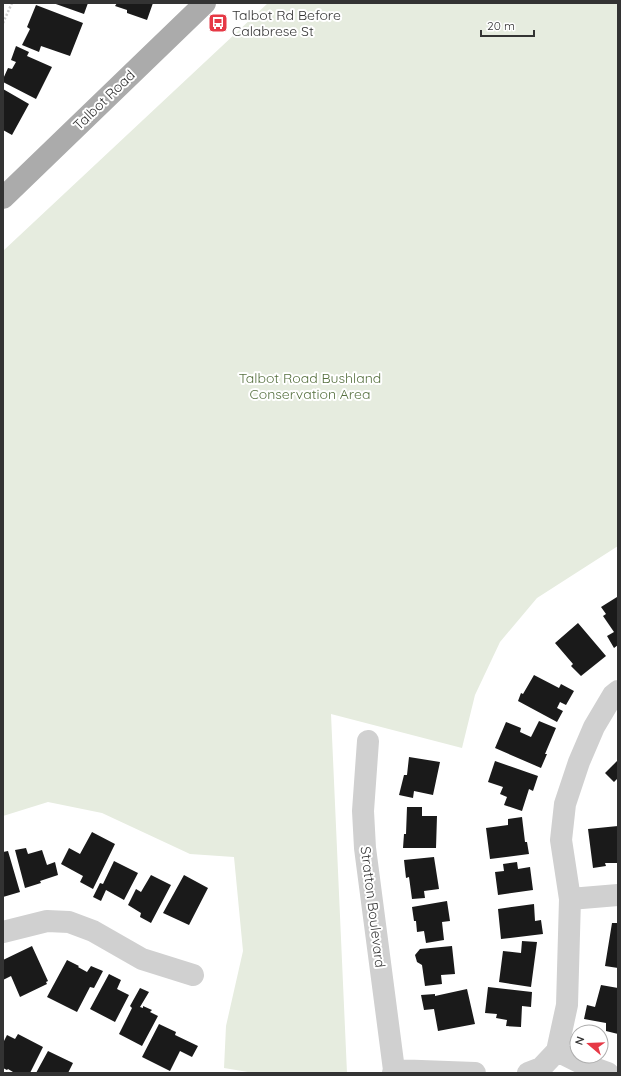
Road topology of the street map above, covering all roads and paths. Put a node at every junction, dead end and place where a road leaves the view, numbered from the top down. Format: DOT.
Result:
graph roads {
  1 [pos="12,3"];
  2 [pos="205,3"];
  3 [pos="3,23"];
  4 [pos="3,198"];
  5 [pos="618,690"];
  6 [pos="368,741"];
  7 [pos="618,895"];
  8 [pos="570,899"];
  9 [pos="3,932"];
  10 [pos="193,975"];
  11 [pos="557,1051"];
  12 [pos="393,1071"];
  13 [pos="475,1073"];
  14 [pos="528,1073"];
  15 [pos="608,1073"];
  1 -- 3 [label="path"];
  2 -- 4 [label="main road, Talbot Road"];
  5 -- 8 [label="street"];
  6 -- 12 [label="street, Stratton Boulevard"];
  7 -- 8 [label="street"];
  8 -- 11 [label="street"];
  9 -- 10 [label="street"];
  11 -- 14 [label="street"];
  11 -- 15 [label="street"];
  12 -- 13 [label="street"];
}
